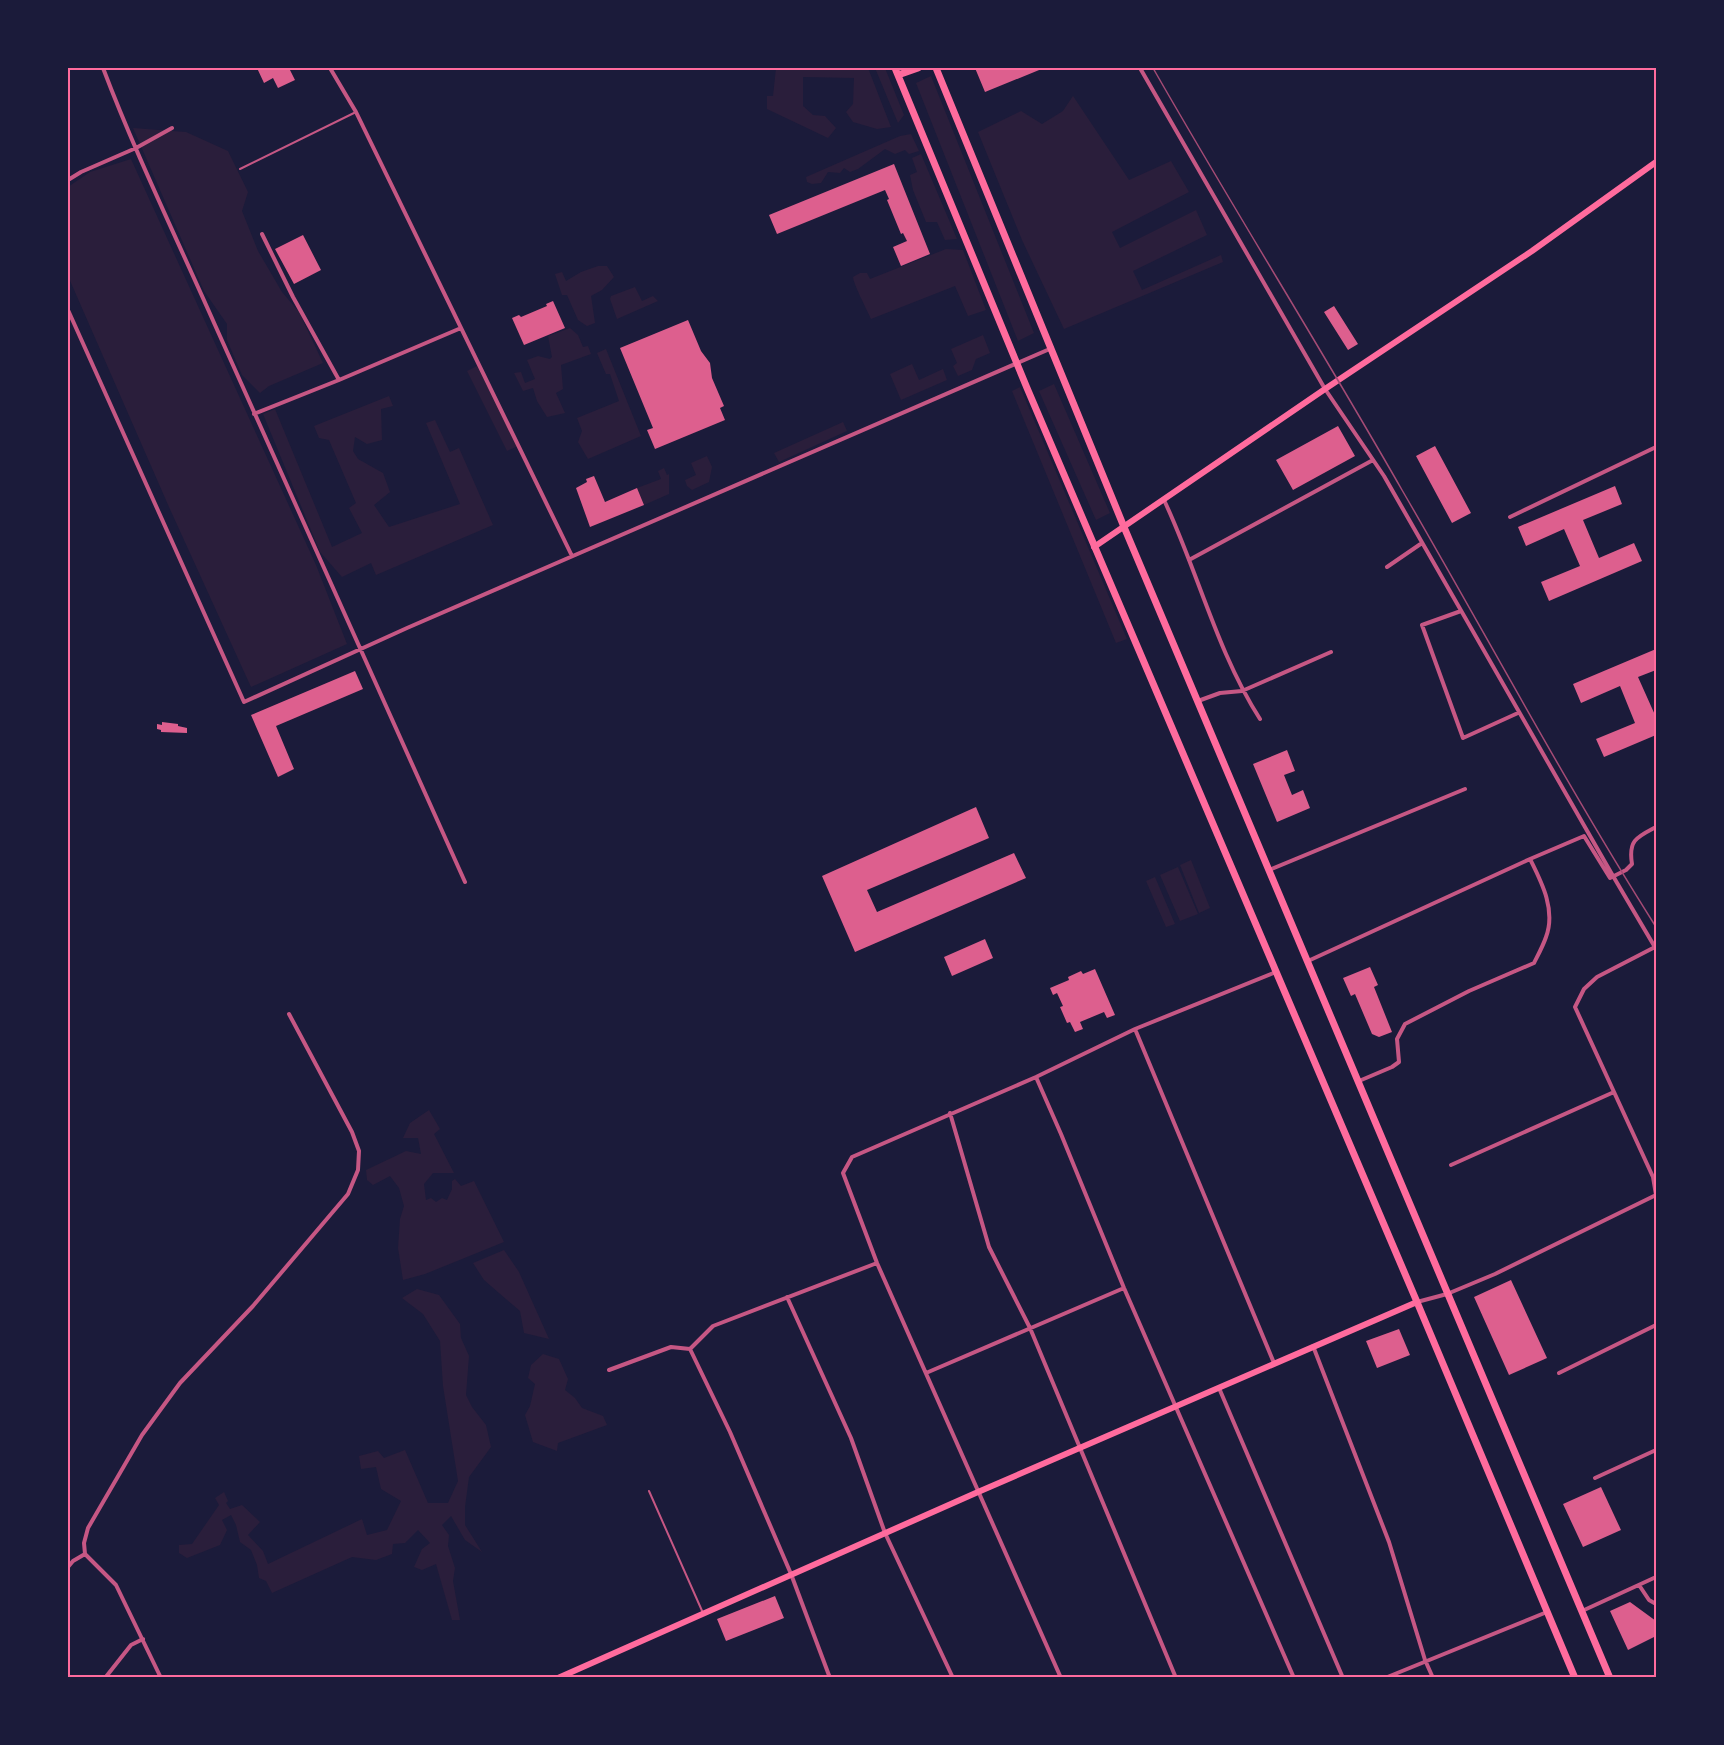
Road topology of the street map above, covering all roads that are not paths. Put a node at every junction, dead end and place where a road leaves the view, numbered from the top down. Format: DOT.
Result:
graph roads {
  1 [pos="103,68"];
  2 [pos="330,68"];
  3 [pos="895,68"];
  4 [pos="918,68"];
  5 [pos="936,68"];
  6 [pos="1140,68"];
  7 [pos="898,75"];
  8 [pos="357,112"];
  9 [pos="172,128"];
  10 [pos="136,148"];
  11 [pos="1656,162"];
  12 [pos="240,169"];
  13 [pos="68,180"];
  14 [pos="262,234"];
  15 [pos="68,310"];
  16 [pos="461,328"];
  17 [pos="1052,348"];
  18 [pos="1016,362"];
  19 [pos="339,380"];
  20 [pos="1325,389"];
  21 [pos="254,414"];
  22 [pos="1656,447"];
  23 [pos="1373,460"];
  24 [pos="1164,500"];
  25 [pos="1510,518"];
  26 [pos="1124,528"];
  27 [pos="1422,543"];
  28 [pos="1094,547"];
  29 [pos="572,556"];
  30 [pos="1189,560"];
  31 [pos="1387,567"];
  32 [pos="1461,611"];
  33 [pos="362,650"];
  34 [pos="1331,652"];
  35 [pos="1242,691"];
  36 [pos="1198,701"];
  37 [pos="1518,713"];
  38 [pos="1260,719"];
  39 [pos="1465,789"];
  40 [pos="1656,827"];
  41 [pos="1530,859"];
  42 [pos="1269,870"];
  43 [pos="1612,876"];
  44 [pos="465,882"];
  45 [pos="1656,948"];
  46 [pos="1308,962"];
  47 [pos="1276,972"];
  48 [pos="289,1014"];
  49 [pos="1135,1029"];
  50 [pos="1036,1077"];
  51 [pos="1359,1082"];
  52 [pos="1614,1092"];
  53 [pos="950,1113"];
  54 [pos="1451,1165"];
  55 [pos="1656,1195"];
  56 [pos="877,1263"];
  57 [pos="1124,1288"];
  58 [pos="1447,1294"];
  59 [pos="787,1298"];
  60 [pos="1417,1302"];
  61 [pos="1656,1325"];
  62 [pos="1030,1328"];
  63 [pos="1313,1346"];
  64 [pos="690,1348"];
  65 [pos="1274,1363"];
  66 [pos="609,1370"];
  67 [pos="926,1373"];
  68 [pos="1559,1373"];
  69 [pos="1219,1388"];
  70 [pos="1176,1407"];
  71 [pos="1079,1448"];
  72 [pos="1656,1450"];
  73 [pos="1595,1478"];
  74 [pos="649,1491"];
  75 [pos="978,1492"];
  76 [pos="885,1533"];
  77 [pos="85,1554"];
  78 [pos="68,1567"];
  79 [pos="791,1574"];
  80 [pos="1656,1577"];
  81 [pos="1639,1585"];
  82 [pos="1656,1604"];
  83 [pos="1582,1611"];
  84 [pos="1546,1612"];
  85 [pos="703,1613"];
  86 [pos="142,1639"];
  87 [pos="1425,1660"];
  88 [pos="105,1677"];
  89 [pos="161,1677"];
  90 [pos="558,1677"];
  91 [pos="830,1677"];
  92 [pos="953,1677"];
  93 [pos="1061,1677"];
  94 [pos="1176,1677"];
  95 [pos="1294,1677"];
  96 [pos="1343,1677"];
  97 [pos="1385,1677"];
  98 [pos="1433,1677"];
  99 [pos="1575,1677"];
  100 [pos="1610,1677"];
  1 -- 10 [label="street"];
  2 -- 8 [label="street"];
  3 -- 7 [label="highway"];
  4 -- 7 [label="highway"];
  5 -- 17 [label="highway"];
  6 -- 20 [label="street"];
  7 -- 18 [label="highway"];
  8 -- 12 [label="lane"];
  8 -- 16 [label="street"];
  9 -- 10 [label="street"];
  10 -- 13 [label="street"];
  10 -- 21 [label="street"];
  11 -- 20 [label="main road"];
  14 -- 19 [label="street"];
  15 -- 33 [label="street"];
  16 -- 19 [label="street"];
  16 -- 29 [label="street"];
  17 -- 18 [label="street"];
  17 -- 26 [label="highway"];
  18 -- 28 [label="highway"];
  18 -- 29 [label="street"];
  19 -- 21 [label="street"];
  20 -- 23 [label="street"];
  20 -- 24 [label="main road"];
  21 -- 33 [label="street"];
  22 -- 25 [label="street"];
  23 -- 27 [label="street"];
  23 -- 30 [label="street"];
  24 -- 26 [label="main road"];
  24 -- 30 [label="street"];
  26 -- 28 [label="main road"];
  26 -- 36 [label="highway"];
  27 -- 31 [label="street"];
  27 -- 32 [label="street"];
  28 -- 47 [label="highway"];
  29 -- 33 [label="street"];
  30 -- 35 [label="street"];
  32 -- 37 [label="street"];
  32 -- 37 [label="street"];
  33 -- 44 [label="street"];
  34 -- 35 [label="street"];
  35 -- 36 [label="street"];
  35 -- 38 [label="street"];
  36 -- 42 [label="highway"];
  37 -- 43 [label="street"];
  39 -- 42 [label="street"];
  40 -- 43 [label="street"];
  41 -- 43 [label="street"];
  41 -- 46 [label="street"];
  41 -- 51 [label="street"];
  42 -- 46 [label="highway"];
  43 -- 45 [label="street"];
  45 -- 52 [label="street"];
  46 -- 51 [label="highway"];
  47 -- 49 [label="street"];
  47 -- 60 [label="highway"];
  48 -- 77 [label="street"];
  49 -- 50 [label="street"];
  49 -- 65 [label="street"];
  50 -- 53 [label="street"];
  50 -- 57 [label="street"];
  51 -- 58 [label="highway"];
  52 -- 54 [label="street"];
  52 -- 55 [label="street"];
  53 -- 56 [label="street"];
  53 -- 62 [label="street"];
  55 -- 58 [label="street"];
  56 -- 59 [label="street"];
  56 -- 67 [label="street"];
  57 -- 62 [label="street"];
  57 -- 70 [label="street"];
  58 -- 60 [label="street"];
  58 -- 83 [label="highway"];
  59 -- 64 [label="street"];
  59 -- 76 [label="street"];
  60 -- 63 [label="main road"];
  60 -- 84 [label="highway"];
  61 -- 68 [label="street"];
  62 -- 67 [label="street"];
  62 -- 71 [label="street"];
  63 -- 65 [label="main road"];
  63 -- 87 [label="street"];
  64 -- 66 [label="street"];
  64 -- 79 [label="street"];
  65 -- 69 [label="main road"];
  67 -- 75 [label="street"];
  69 -- 70 [label="main road"];
  69 -- 96 [label="street"];
  70 -- 71 [label="main road"];
  70 -- 95 [label="street"];
  71 -- 75 [label="main road"];
  71 -- 94 [label="street"];
  72 -- 73 [label="street"];
  74 -- 85 [label="lane"];
  75 -- 76 [label="main road"];
  75 -- 93 [label="street"];
  76 -- 79 [label="main road"];
  76 -- 92 [label="street"];
  77 -- 78 [label="street"];
  77 -- 86 [label="street"];
  79 -- 85 [label="main road"];
  79 -- 91 [label="street"];
  80 -- 81 [label="street"];
  81 -- 82 [label="street"];
  81 -- 83 [label="street"];
  83 -- 100 [label="highway"];
  84 -- 87 [label="street"];
  84 -- 99 [label="highway"];
  85 -- 90 [label="main road"];
  86 -- 88 [label="street"];
  86 -- 89 [label="street"];
  87 -- 97 [label="street"];
  87 -- 98 [label="street"];
}
